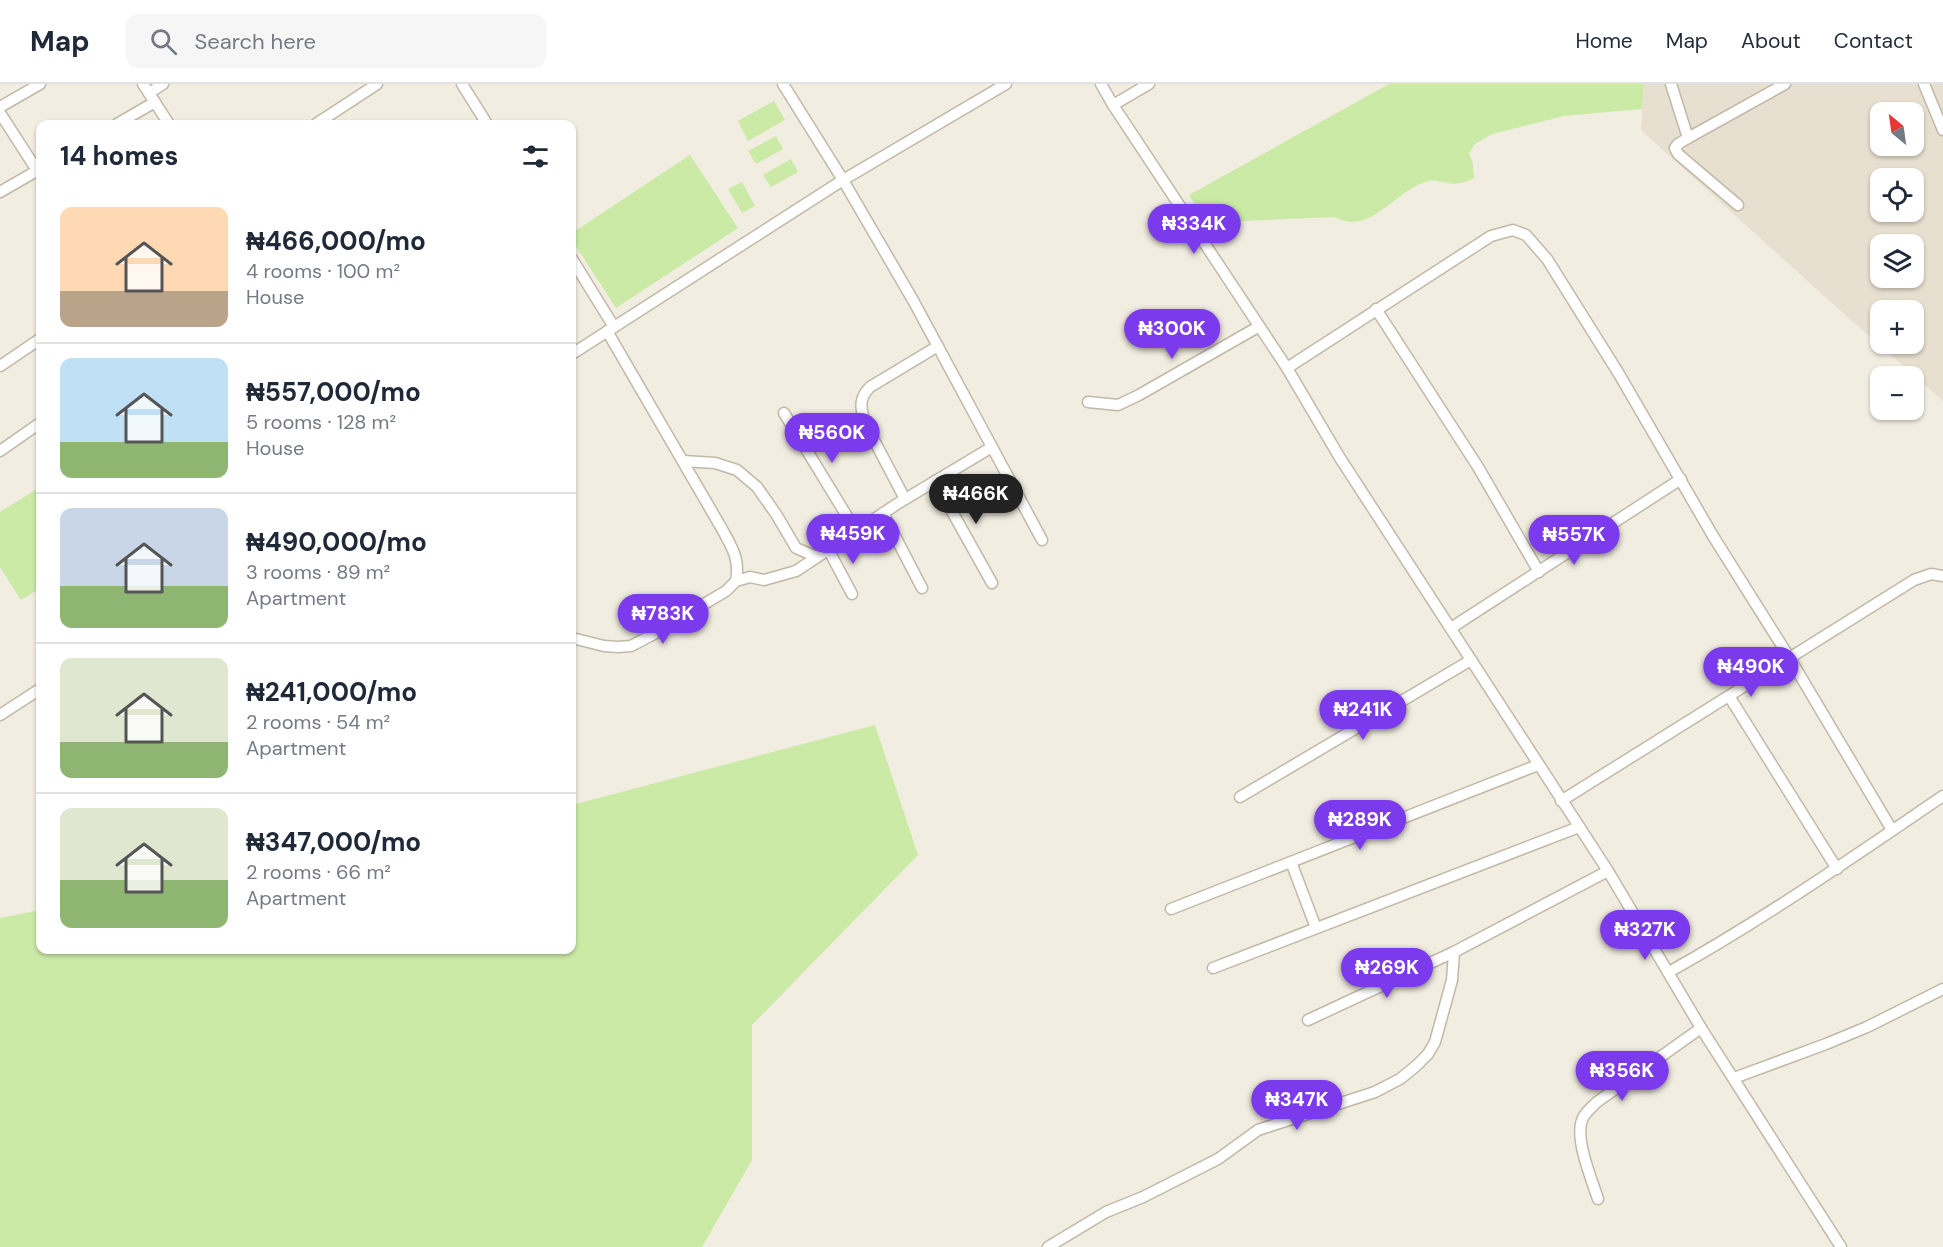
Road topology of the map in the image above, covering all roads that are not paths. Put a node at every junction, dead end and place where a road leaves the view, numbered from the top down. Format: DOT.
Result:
graph roads {
  1 [pos="40,84"];
  2 [pos="163,84"];
  3 [pos="377,84"];
  4 [pos="462,84"];
  5 [pos="783,84"];
  6 [pos="1006,84"];
  7 [pos="1101,84"];
  8 [pos="1149,84"];
  9 [pos="1671,84"];
  10 [pos="1785,84"];
  11 [pos="1924,84"];
  12 [pos="1764,89"];
  13 [pos="149,93"];
  14 [pos="1113,105"];
  15 [pos="0,107"];
  16 [pos="0,113"];
  17 [pos="121,120"];
  18 [pos="166,120"];
  19 [pos="322,120"];
  20 [pos="484,120"];
  21 [pos="1943,130"];
  22 [pos="1688,138"];
  23 [pos="36,165"];
  24 [pos="36,173"];
  25 [pos="843,180"];
  26 [pos="0,192"];
  27 [pos="1738,206"];
  28 [pos="576,266"];
  29 [pos="1376,309"];
  30 [pos="1258,327"];
  31 [pos="611,329"];
  32 [pos="36,342"];
  33 [pos="938,346"];
  34 [pos="576,351"];
  35 [pos="0,366"];
  36 [pos="1287,368"];
  37 [pos="1088,402"];
  38 [pos="784,413"];
  39 [pos="36,426"];
  40 [pos="992,447"];
  41 [pos="0,450"];
  42 [pos="683,461"];
  43 [pos="1681,480"];
  44 [pos="935,481"];
  45 [pos="905,499"];
  46 [pos="883,513"];
  47 [pos="856,531"];
  48 [pos="1042,540"];
  49 [pos="828,549"];
  50 [pos="817,557"];
  51 [pos="1539,572"];
  52 [pos="1943,576"];
  53 [pos="736,581"];
  54 [pos="992,583"];
  55 [pos="922,588"];
  56 [pos="852,594"];
  57 [pos="1451,628"];
  58 [pos="576,639"];
  59 [pos="1789,657"];
  60 [pos="1471,660"];
  61 [pos="36,692"];
  62 [pos="1729,696"];
  63 [pos="0,715"];
  64 [pos="1538,765"];
  65 [pos="1943,796"];
  66 [pos="1240,797"];
  67 [pos="1561,801"];
  68 [pos="1579,827"];
  69 [pos="1892,830"];
  70 [pos="1291,862"];
  71 [pos="1837,869"];
  72 [pos="1608,872"];
  73 [pos="1171,909"];
  74 [pos="1316,928"];
  75 [pos="1454,952"];
  76 [pos="1213,968"];
  77 [pos="1668,972"];
  78 [pos="1943,989"];
  79 [pos="1308,1020"];
  80 [pos="1701,1028"];
  81 [pos="1734,1078"];
  82 [pos="1598,1199"];
  83 [pos="1048,1247"];
  84 [pos="1840,1247"];
  1 -- 15 [label="street"];
  2 -- 13 [label="street"];
  3 -- 19 [label="street"];
  4 -- 20 [label="street"];
  5 -- 25 [label="street"];
  6 -- 25 [label="street"];
  7 -- 14 [label="street"];
  8 -- 14 [label="street"];
  9 -- 22 [label="street"];
  10 -- 12 [label="street"];
  11 -- 21 [label="street"];
  12 -- 22 [label="street"];
  13 -- 17 [label="street"];
  13 -- 18 [label="street"];
  14 -- 30 [label="street"];
  16 -- 23 [label="street"];
  22 -- 27 [label="street"];
  24 -- 26 [label="street"];
  25 -- 31 [label="street"];
  25 -- 33 [label="street"];
  28 -- 31 [label="street"];
  29 -- 36 [label="street"];
  29 -- 43 [label="street"];
  29 -- 51 [label="street"];
  30 -- 36 [label="street"];
  30 -- 37 [label="street"];
  31 -- 34 [label="street"];
  31 -- 42 [label="street"];
  32 -- 35 [label="street"];
  33 -- 40 [label="street"];
  33 -- 45 [label="street"];
  36 -- 57 [label="street"];
  38 -- 47 [label="street"];
  39 -- 41 [label="street"];
  40 -- 44 [label="street"];
  40 -- 48 [label="street"];
  42 -- 50 [label="street"];
  42 -- 53 [label="street"];
  43 -- 51 [label="street"];
  43 -- 59 [label="street"];
  44 -- 45 [label="street"];
  44 -- 54 [label="street"];
  45 -- 46 [label="street"];
  46 -- 47 [label="street"];
  46 -- 55 [label="street"];
  47 -- 49 [label="street"];
  49 -- 50 [label="street"];
  49 -- 56 [label="street"];
  50 -- 53 [label="street"];
  51 -- 57 [label="street"];
  52 -- 59 [label="street"];
  53 -- 58 [label="street"];
  57 -- 60 [label="street"];
  59 -- 62 [label="street"];
  59 -- 69 [label="street"];
  60 -- 64 [label="street"];
  60 -- 66 [label="street"];
  61 -- 63 [label="street"];
  62 -- 67 [label="street"];
  62 -- 71 [label="street"];
  64 -- 67 [label="street"];
  64 -- 70 [label="street"];
  65 -- 69 [label="street"];
  67 -- 68 [label="street"];
  68 -- 72 [label="street"];
  68 -- 74 [label="street"];
  69 -- 71 [label="street"];
  70 -- 73 [label="street"];
  70 -- 74 [label="street"];
  71 -- 77 [label="street"];
  72 -- 75 [label="street"];
  72 -- 77 [label="street"];
  74 -- 76 [label="street"];
  75 -- 79 [label="street"];
  75 -- 83 [label="street"];
  77 -- 80 [label="street"];
  78 -- 81 [label="street"];
  80 -- 81 [label="street"];
  80 -- 82 [label="street"];
  81 -- 84 [label="street"];
}
